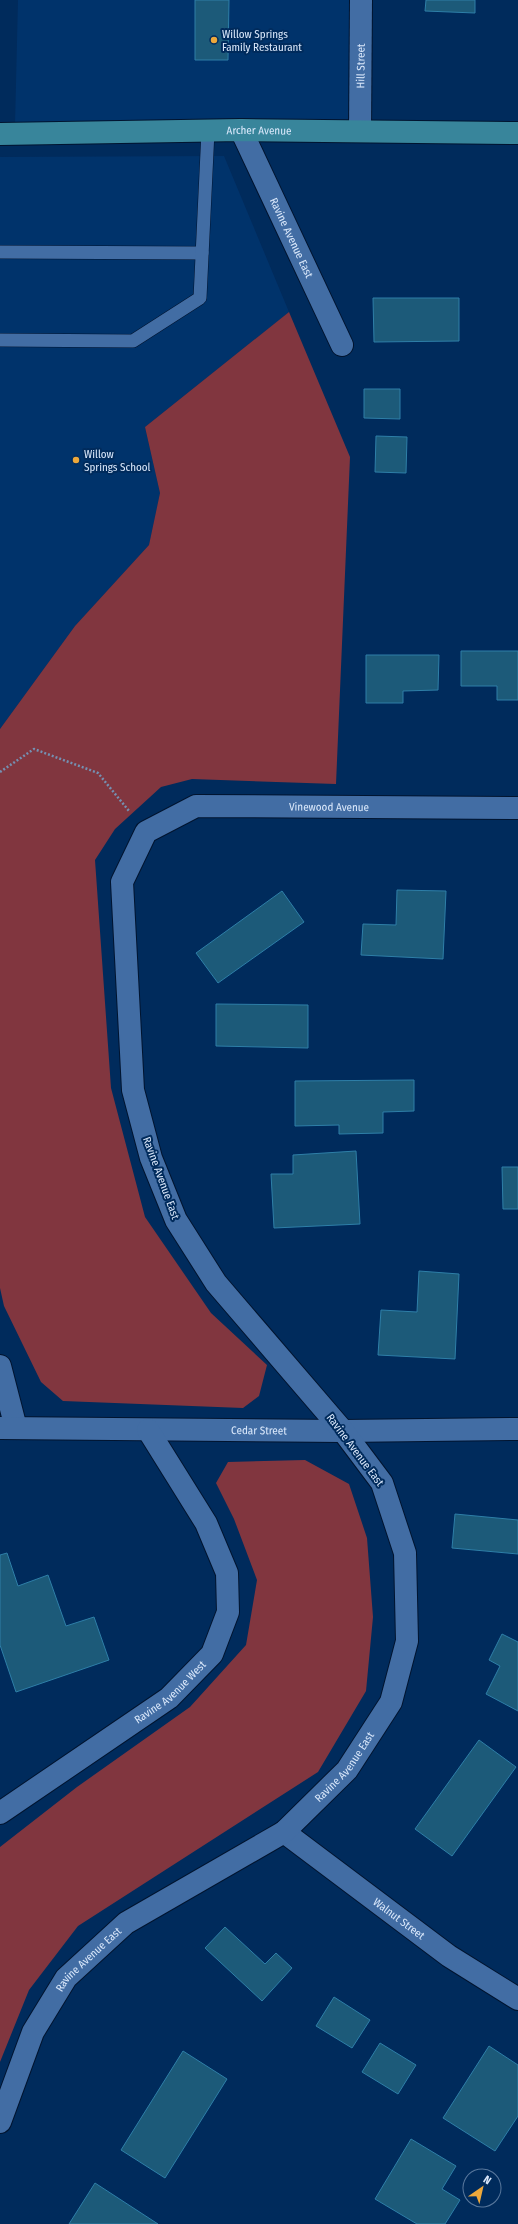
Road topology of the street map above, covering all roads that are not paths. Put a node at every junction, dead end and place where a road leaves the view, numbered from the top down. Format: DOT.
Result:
graph roads {
  1 [pos="361,0"];
  2 [pos="241,130"];
  3 [pos="208,131"];
  4 [pos="360,131"];
  5 [pos="518,132"];
  6 [pos="0,134"];
  7 [pos="0,252"];
  8 [pos="202,253"];
  9 [pos="0,340"];
  10 [pos="342,345"];
  11 [pos="518,808"];
  12 [pos="146,832"];
  13 [pos="0,1366"];
  14 [pos="8,1428"];
  15 [pos="518,1429"];
  16 [pos="148,1430"];
  17 [pos="343,1431"];
  18 [pos="0,1813"];
  19 [pos="284,1832"];
  20 [pos="518,1999"];
  21 [pos="0,2122"];
  1 -- 4 [label="street, Hill Street"];
  2 -- 3 [label="main road, Archer Avenue"];
  2 -- 4 [label="main road, Archer Avenue"];
  2 -- 10 [label="street, Ravine Avenue East"];
  3 -- 6 [label="main road, Archer Avenue"];
  3 -- 8 [label="lane"];
  4 -- 5 [label="main road, Archer Avenue"];
  7 -- 8 [label="lane"];
  8 -- 9 [label="lane"];
  11 -- 12 [label="street, Vinewood Avenue"];
  12 -- 17 [label="street, Ravine Avenue East"];
  13 -- 14 [label="street"];
  14 -- 16 [label="street, Cedar Street"];
  15 -- 17 [label="street, Cedar Street"];
  16 -- 17 [label="street, Cedar Street"];
  16 -- 18 [label="street, Ravine Avenue West"];
  17 -- 19 [label="street, Ravine Avenue East"];
  19 -- 20 [label="street, Walnut Street"];
  19 -- 21 [label="street, Ravine Avenue East"];
}
